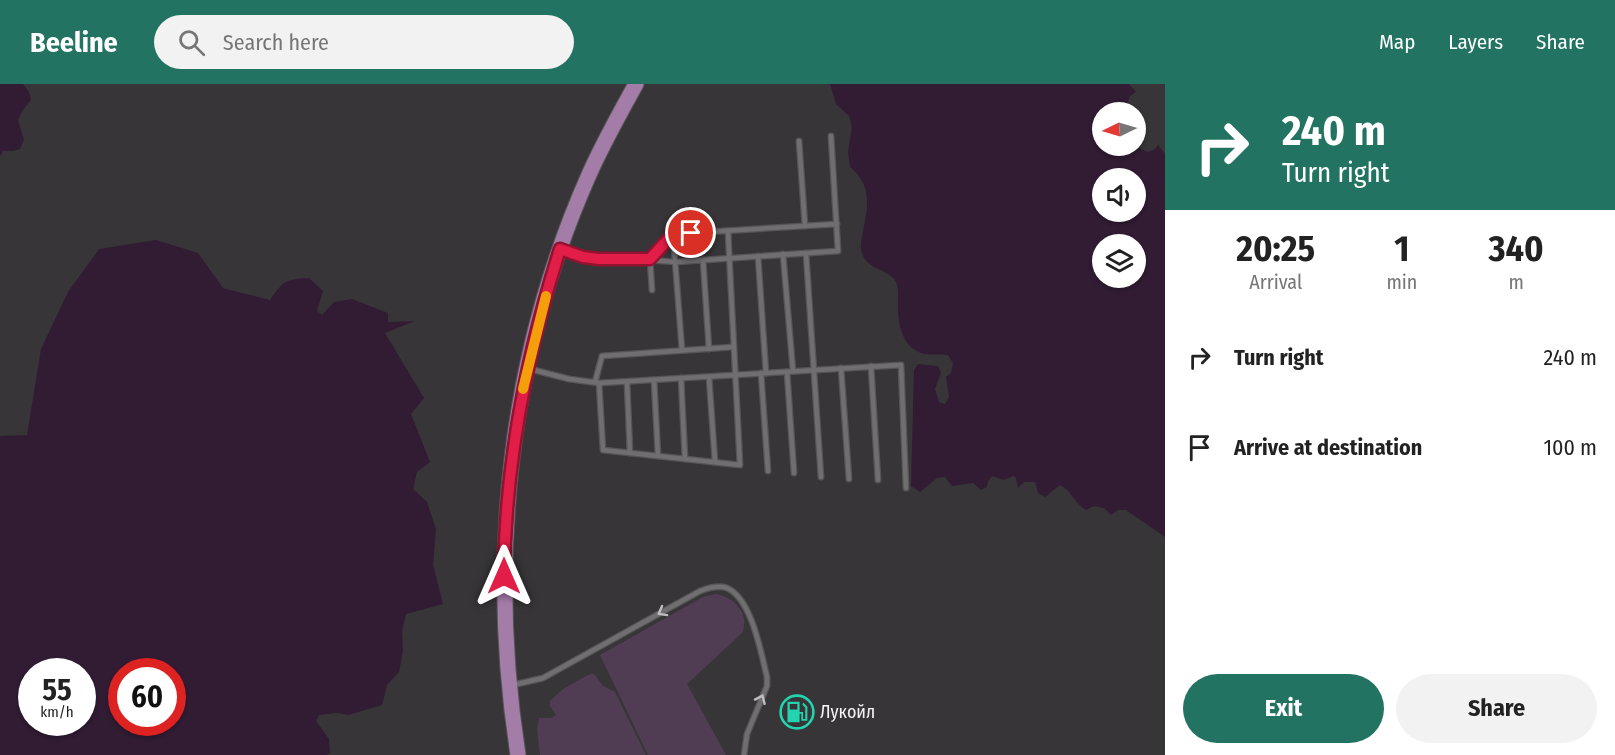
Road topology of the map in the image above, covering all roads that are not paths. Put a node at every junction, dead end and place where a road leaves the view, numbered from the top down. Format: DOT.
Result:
graph roads {
  1 [pos="636,84"];
  2 [pos="831,136"];
  3 [pos="799,141"];
  4 [pos="837,224"];
  5 [pos="805,226"];
  6 [pos="728,231"];
  7 [pos="673,234"];
  8 [pos="560,249"];
  9 [pos="807,253"];
  10 [pos="783,254"];
  11 [pos="758,256"];
  12 [pos="729,258"];
  13 [pos="650,259"];
  14 [pos="703,260"];
  15 [pos="675,262"];
  16 [pos="652,290"];
  17 [pos="733,347"];
  18 [pos="709,349"];
  19 [pos="682,350"];
  20 [pos="871,366"];
  21 [pos="527,368"];
  22 [pos="842,368"];
  23 [pos="814,370"];
  24 [pos="790,372"];
  25 [pos="763,373"];
  26 [pos="735,375"];
  27 [pos="709,377"];
  28 [pos="681,378"];
  29 [pos="654,380"];
  30 [pos="597,382"];
  31 [pos="627,382"];
  32 [pos="630,453"];
  33 [pos="658,456"];
  34 [pos="685,459"];
  35 [pos="715,462"];
  36 [pos="768,471"];
  37 [pos="794,473"];
  38 [pos="821,477"];
  39 [pos="849,479"];
  40 [pos="878,480"];
  41 [pos="906,488"];
  42 [pos="509,686"];
  43 [pos="518,755"];
  44 [pos="744,755"];
  1 -- 8 [label="main road"];
  2 -- 4 [label="lane"];
  3 -- 5 [label="lane"];
  4 -- 5 [label="lane"];
  4 -- 9 [label="lane"];
  5 -- 6 [label="lane"];
  6 -- 7 [label="lane"];
  6 -- 12 [label="lane"];
  7 -- 13 [label="lane"];
  7 -- 15 [label="lane"];
  8 -- 13 [label="lane"];
  8 -- 21 [label="main road"];
  9 -- 10 [label="lane"];
  9 -- 23 [label="lane"];
  10 -- 11 [label="lane"];
  10 -- 24 [label="lane"];
  11 -- 12 [label="lane"];
  11 -- 25 [label="lane"];
  12 -- 14 [label="lane"];
  12 -- 17 [label="lane"];
  13 -- 15 [label="lane"];
  13 -- 16 [label="lane"];
  14 -- 15 [label="lane"];
  14 -- 18 [label="lane"];
  15 -- 19 [label="lane"];
  17 -- 18 [label="lane"];
  17 -- 26 [label="lane"];
  18 -- 19 [label="lane"];
  19 -- 30 [label="lane"];
  20 -- 22 [label="lane"];
  20 -- 40 [label="lane"];
  20 -- 41 [label="lane"];
  21 -- 30 [label="lane"];
  21 -- 42 [label="main road"];
  22 -- 23 [label="lane"];
  22 -- 39 [label="lane"];
  23 -- 24 [label="lane"];
  23 -- 38 [label="lane"];
  24 -- 25 [label="lane"];
  24 -- 37 [label="lane"];
  25 -- 26 [label="lane"];
  25 -- 36 [label="lane"];
  26 -- 27 [label="lane"];
  26 -- 35 [label="lane"];
  27 -- 28 [label="lane"];
  27 -- 35 [label="lane"];
  28 -- 29 [label="lane"];
  28 -- 34 [label="lane"];
  29 -- 31 [label="lane"];
  29 -- 33 [label="lane"];
  30 -- 31 [label="lane"];
  30 -- 32 [label="lane"];
  31 -- 32 [label="lane"];
  32 -- 33 [label="lane"];
  33 -- 34 [label="lane"];
  34 -- 35 [label="lane"];
  42 -- 43 [label="main road"];
  44 -- 42 [label="lane, one-way"];
}
